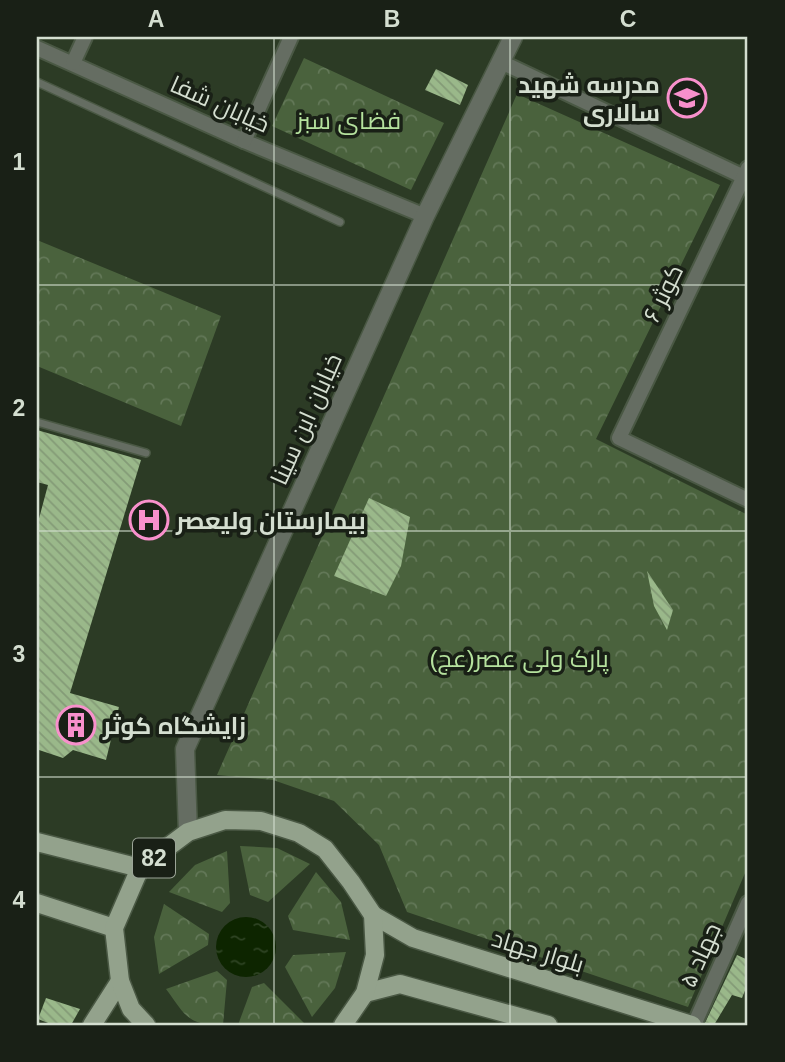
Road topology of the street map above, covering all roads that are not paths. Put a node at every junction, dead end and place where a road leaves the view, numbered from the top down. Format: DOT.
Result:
graph roads {
  1 [pos="85,37"];
  2 [pos="291,37"];
  3 [pos="513,37"];
  4 [pos="37,48"];
  5 [pos="501,62"];
  6 [pos="73,63"];
  7 [pos="37,82"];
  8 [pos="244,141"];
  9 [pos="746,173"];
  10 [pos="425,216"];
  11 [pos="340,222"];
  12 [pos="37,422"];
  13 [pos="146,453"];
  14 [pos="748,500"];
  15 [pos="188,832"];
  16 [pos="39,841"];
  17 [pos="140,868"];
  18 [pos="37,903"];
  19 [pos="748,903"];
  20 [pos="373,915"];
  21 [pos="114,928"];
  22 [pos="120,981"];
  23 [pos="365,993"];
  24 [pos="92,1025"];
  25 [pos="146,1025"];
  26 [pos="344,1025"];
  27 [pos="548,1025"];
  28 [pos="693,1025"];
  1 -- 6 [label="street"];
  2 -- 8 [label="street"];
  3 -- 5 [label="street, خیابان ابن سینا"];
  4 -- 6 [label="street, خیابان شفا"];
  5 -- 9 [label="street"];
  5 -- 10 [label="street, خیابان ابن سینا"];
  6 -- 8 [label="street, خیابان شفا"];
  7 -- 11 [label="lane"];
  8 -- 10 [label="street, خیابان شفا"];
  9 -- 14 [label="street, کوثر ۶"];
  10 -- 15 [label="street, خیابان ابن سینا"];
  12 -- 13 [label="lane"];
  15 -- 17 [label="main road, 82"];
  15 -- 20 [label="main road, 82"];
  16 -- 17 [label="main road, 82"];
  17 -- 21 [label="main road, 82"];
  18 -- 21 [label="main road"];
  19 -- 28 [label="street, جهاد ۵"];
  20 -- 23 [label="main road"];
  20 -- 28 [label="main road, بلوار جهاد"];
  21 -- 22 [label="main road, 82"];
  22 -- 24 [label="main road"];
  22 -- 25 [label="main road, 82"];
  23 -- 26 [label="main road"];
  23 -- 27 [label="main road"];
}
